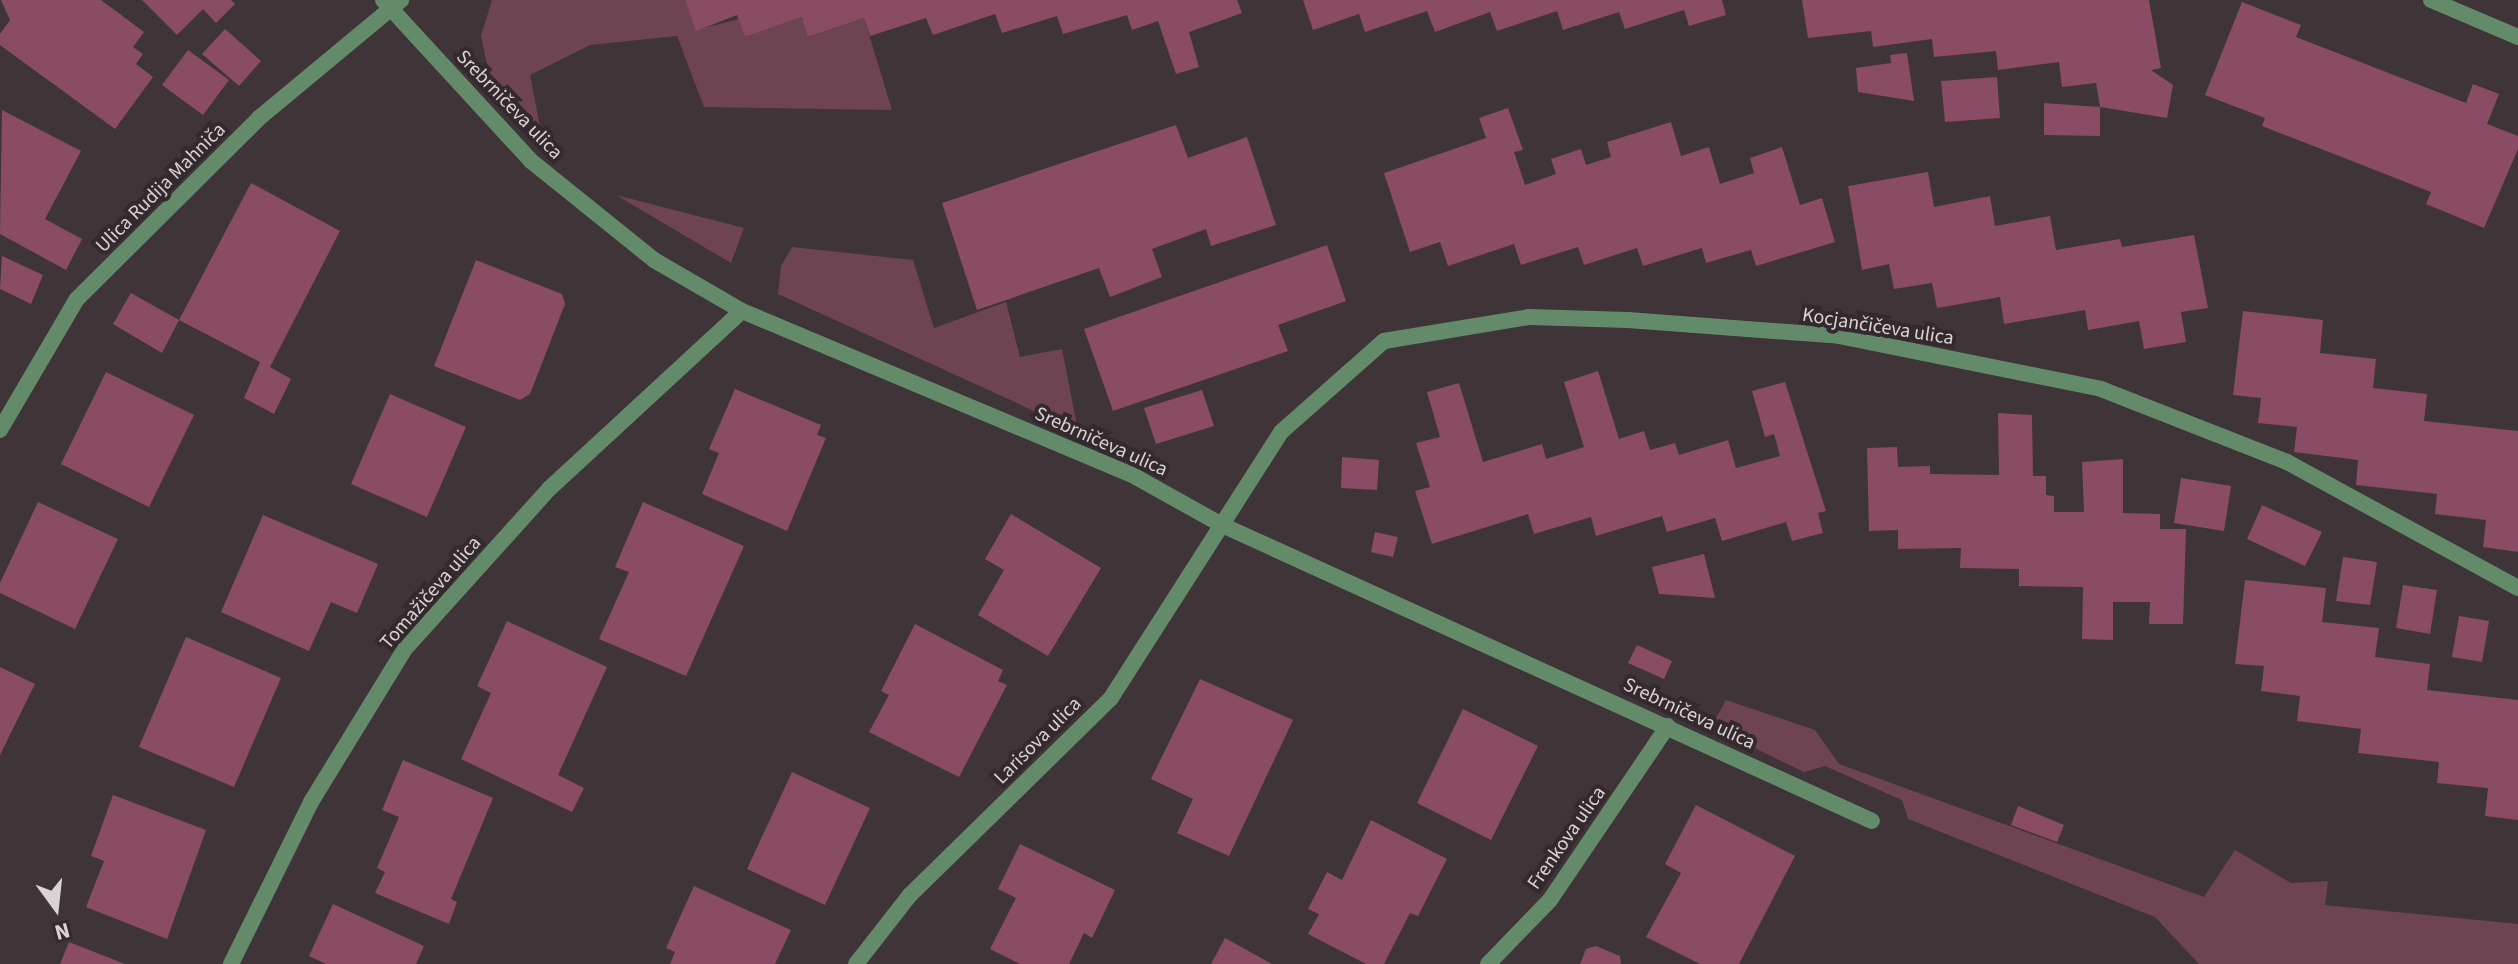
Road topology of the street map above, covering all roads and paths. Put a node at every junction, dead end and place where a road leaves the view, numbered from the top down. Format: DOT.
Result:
graph roads {
  1 [pos="2431,0"];
  2 [pos="391,3"];
  3 [pos="2518,37"];
  4 [pos="742,311"];
  5 [pos="0,430"];
  6 [pos="1222,525"];
  7 [pos="2518,588"];
  8 [pos="1668,726"];
  9 [pos="1872,821"];
  10 [pos="231,964"];
  11 [pos="856,964"];
  12 [pos="1488,964"];
  1 -- 3 [label="street"];
  2 -- 4 [label="street, Srebrničeva ulica"];
  2 -- 5 [label="street, Ulica Rudija Mahniča"];
  4 -- 6 [label="street, Srebrničeva ulica"];
  4 -- 10 [label="street, Tomažičeva ulica"];
  6 -- 7 [label="street, Kocjančičeva ulica"];
  6 -- 8 [label="street, Srebrničeva ulica"];
  6 -- 11 [label="street, Larisova ulica"];
  8 -- 9 [label="street, Srebrničeva ulica"];
  8 -- 12 [label="street, Frenkova ulica"];
}
